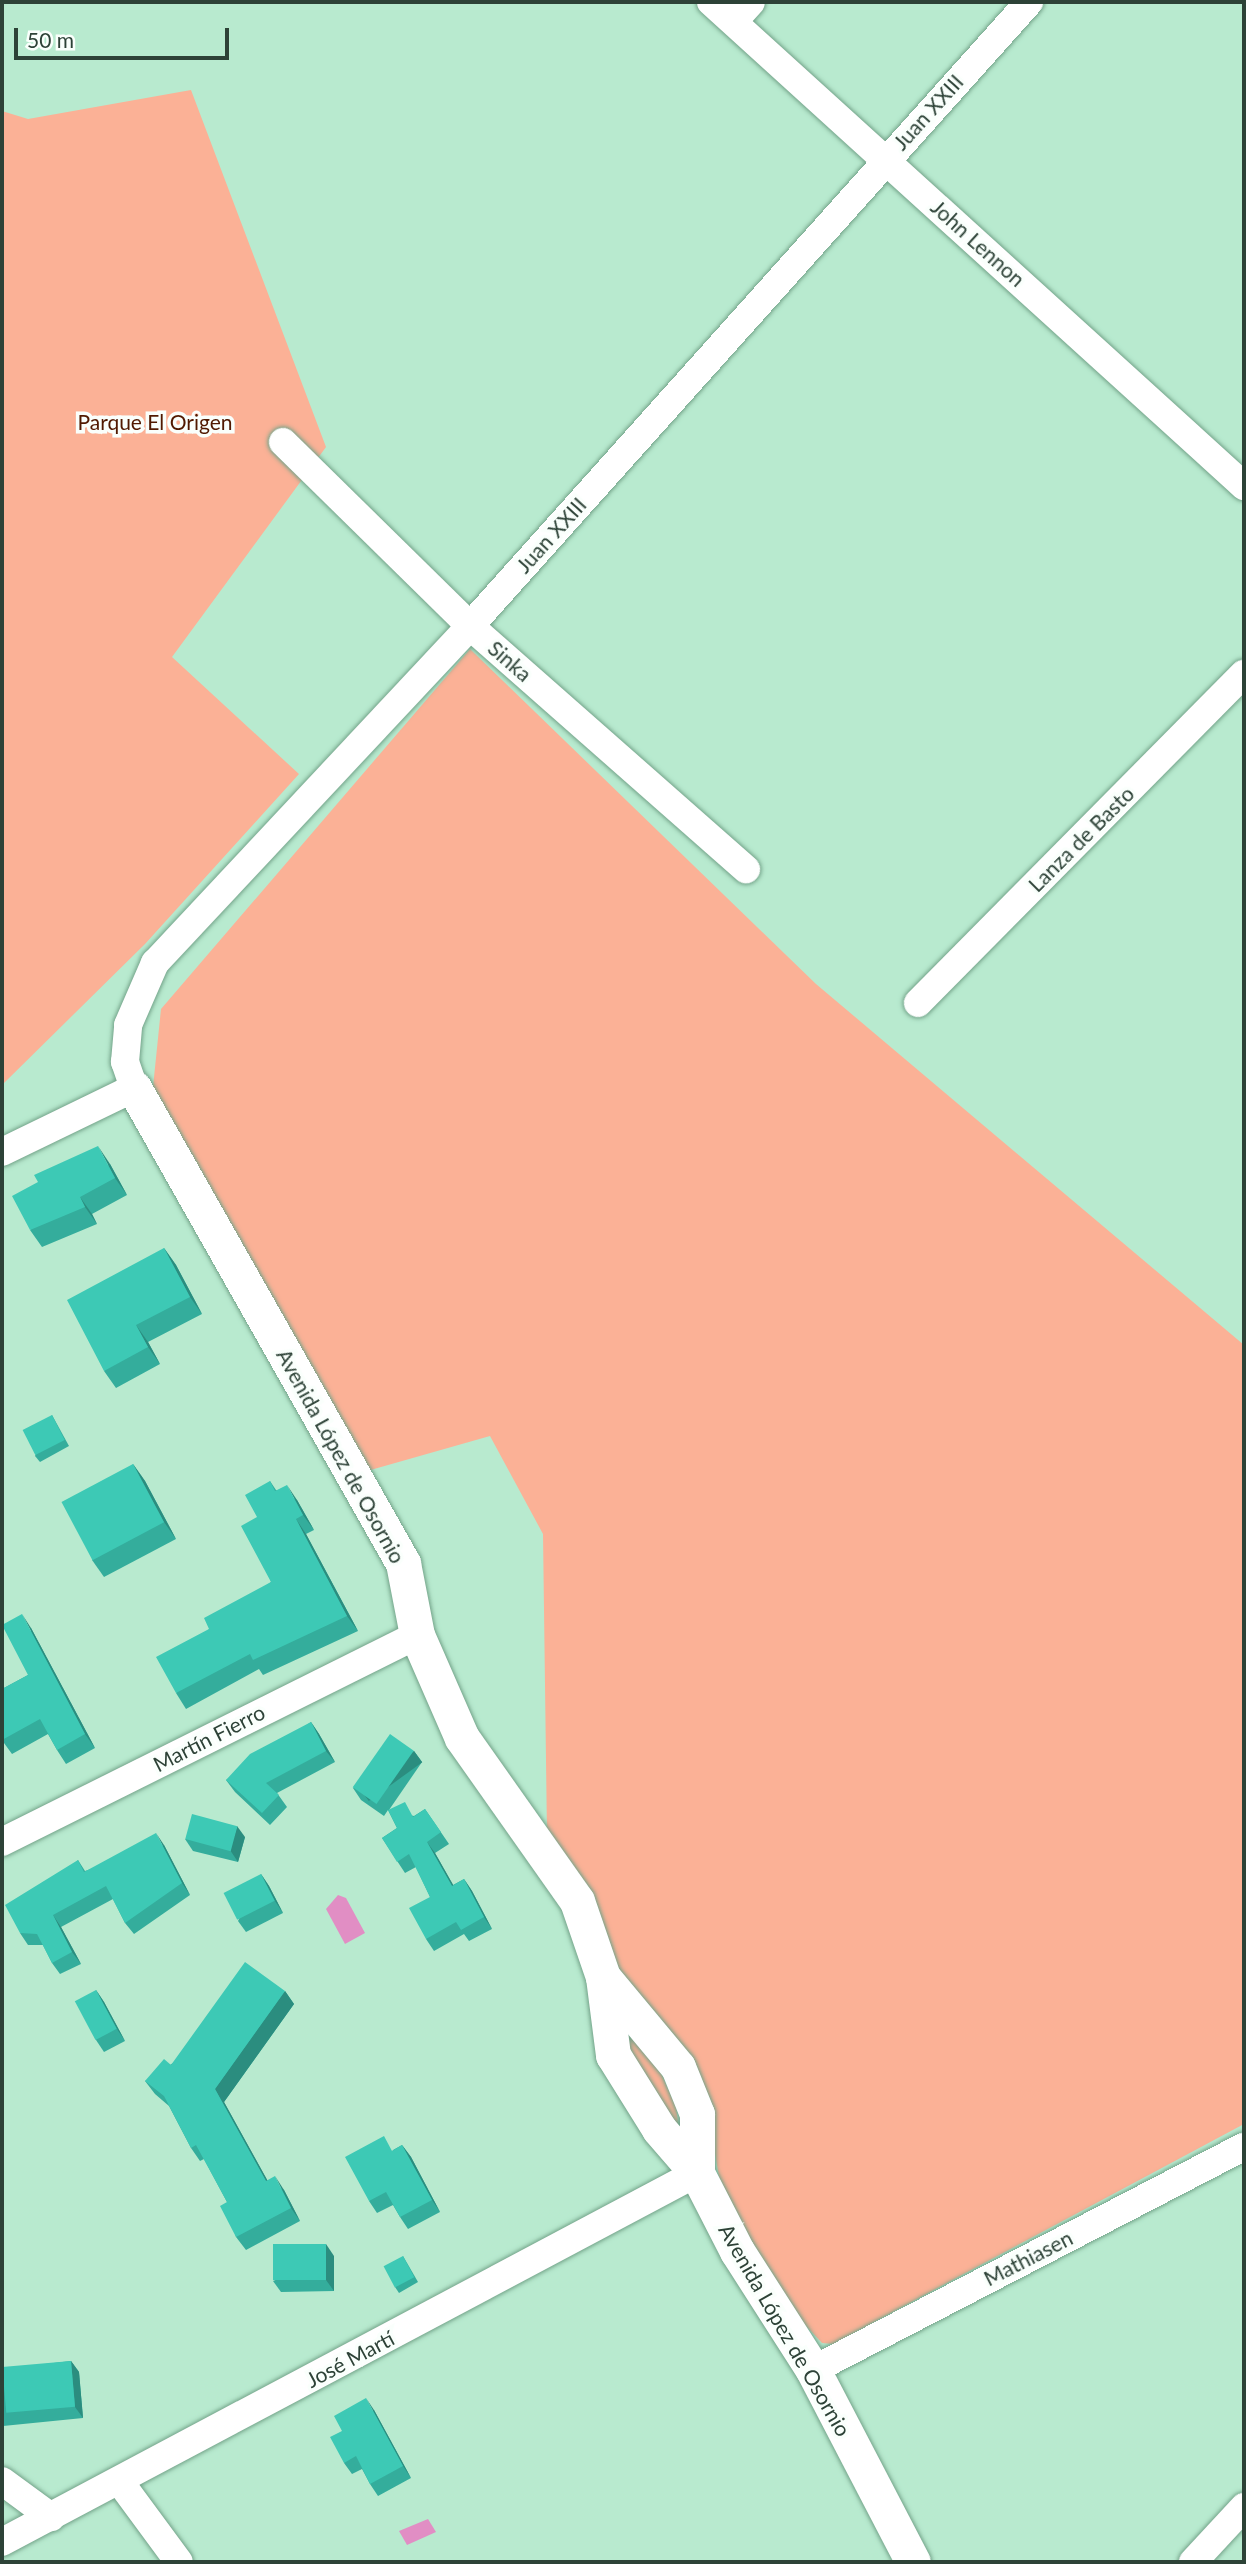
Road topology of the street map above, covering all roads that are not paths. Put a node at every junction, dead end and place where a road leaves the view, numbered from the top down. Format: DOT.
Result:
graph roads {
  1 [pos="711,2"];
  2 [pos="1029,2"];
  3 [pos="742,12"];
  4 [pos="885,159"];
  5 [pos="283,442"];
  6 [pos="1244,486"];
  7 [pos="470,626"];
  8 [pos="1244,674"];
  9 [pos="746,869"];
  10 [pos="918,1003"];
  11 [pos="134,1088"];
  12 [pos="2,1152"];
  13 [pos="417,1635"];
  14 [pos="2,1842"];
  15 [pos="603,1977"];
  16 [pos="1244,2147"];
  17 [pos="697,2172"];
  18 [pos="813,2370"];
  19 [pos="2,2482"];
  20 [pos="120,2482"];
  21 [pos="1244,2507"];
  22 [pos="51,2517"];
  23 [pos="2,2542"];
  24 [pos="179,2562"];
  25 [pos="913,2562"];
  26 [pos="1193,2562"];
  1 -- 3 [label="street, John Lennon"];
  2 -- 4 [label="street, Juan XXIII"];
  3 -- 4 [label="street, John Lennon"];
  4 -- 6 [label="street, John Lennon"];
  4 -- 7 [label="street, Juan XXIII"];
  5 -- 7 [label="street, Sinka"];
  7 -- 9 [label="street, Sinka"];
  7 -- 11 [label="street, Juan XXIII"];
  8 -- 10 [label="street, Lanza de Basto"];
  11 -- 12 [label="street"];
  11 -- 13 [label="street, Avenida López de Osornio"];
  13 -- 14 [label="street, Martín Fierro"];
  13 -- 15 [label="street, Avenida López de Osornio"];
  15 -- 17 [label="street, Avenida López de Osornio"];
  15 -- 17 [label="street, Avenida López de Osornio"];
  16 -- 18 [label="street, Mathiasen"];
  17 -- 18 [label="street, Avenida López de Osornio"];
  17 -- 20 [label="street, José Martí"];
  18 -- 25 [label="street, Avenida López de Osornio"];
  19 -- 22 [label="street"];
  20 -- 22 [label="street, José Martí"];
  20 -- 24 [label="street"];
  21 -- 26 [label="street"];
  22 -- 23 [label="street, José Martí"];
}
